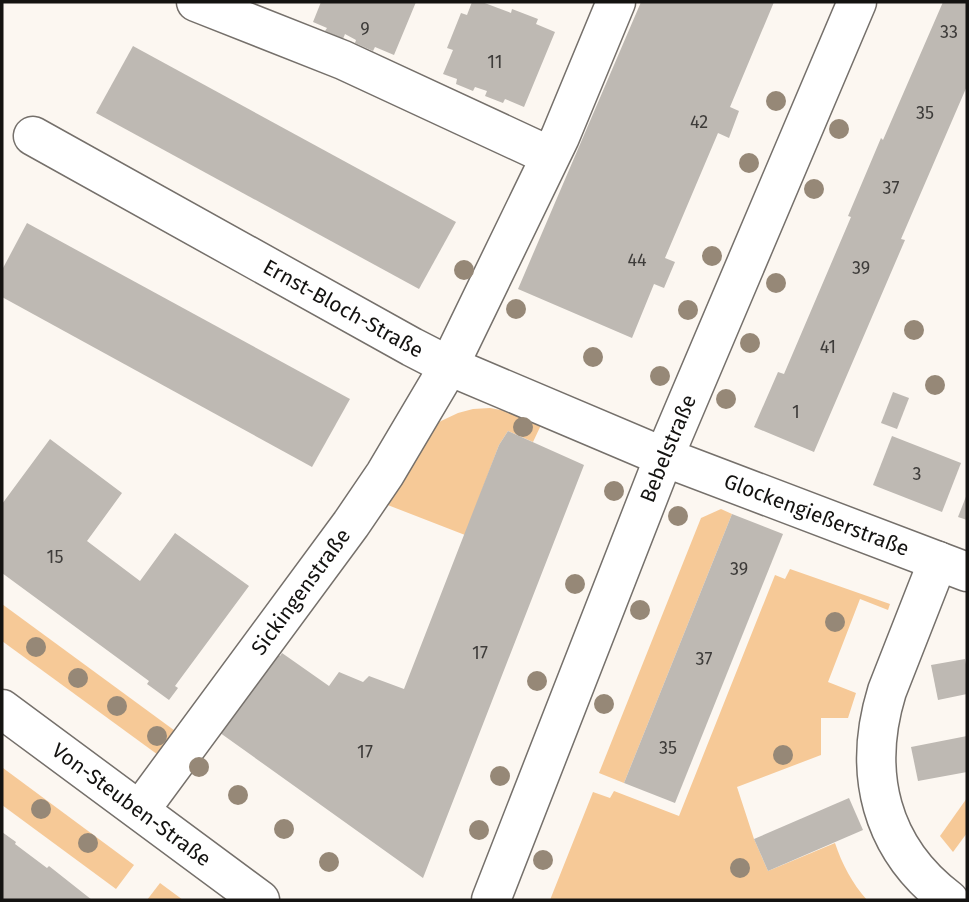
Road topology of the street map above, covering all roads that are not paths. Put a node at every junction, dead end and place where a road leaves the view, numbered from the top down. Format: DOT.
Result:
graph roads {
  1 [pos="196,2"];
  2 [pos="616,2"];
  3 [pos="857,2"];
  4 [pos="33,136"];
  5 [pos="551,156"];
  6 [pos="449,366"];
  7 [pos="664,457"];
  8 [pos="953,567"];
  9 [pos="2,709"];
  10 [pos="140,810"];
  11 [pos="260,900"];
  12 [pos="491,900"];
  13 [pos="949,900"];
  1 -- 5 [label="street"];
  2 -- 5 [label="street, Sickingenstraße"];
  3 -- 7 [label="street, Bebelstraße"];
  4 -- 6 [label="street, Ernst-Bloch-Straße"];
  5 -- 6 [label="street, Sickingenstraße"];
  6 -- 7 [label="street, Ernst-Bloch-Straße"];
  6 -- 10 [label="street, Sickingenstraße"];
  7 -- 8 [label="street, Glockengießerstraße"];
  7 -- 12 [label="street, Bebelstraße"];
  8 -- 13 [label="street"];
  9 -- 10 [label="street, Von-Steuben-Straße"];
  10 -- 11 [label="street, Von-Steuben-Straße"];
}
